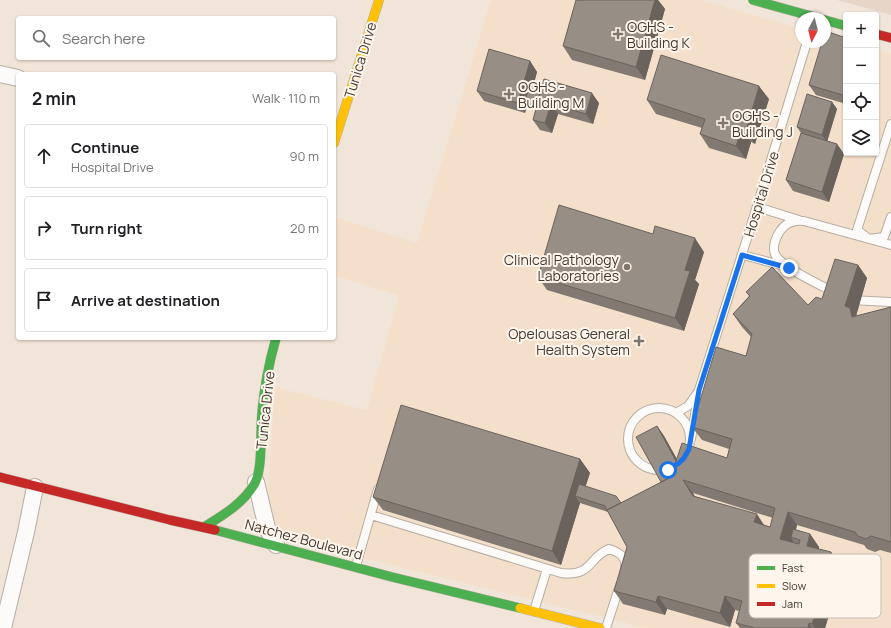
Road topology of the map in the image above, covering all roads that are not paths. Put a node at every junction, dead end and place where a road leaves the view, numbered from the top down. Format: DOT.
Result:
graph roads {
  1 [pos="379,0"];
  2 [pos="753,0"];
  3 [pos="795,12"];
  4 [pos="831,22"];
  5 [pos="843,25"];
  6 [pos="879,35"];
  7 [pos="891,38"];
  8 [pos="805,48"];
  9 [pos="0,74"];
  10 [pos="16,78"];
  11 [pos="891,124"];
  12 [pos="336,137"];
  13 [pos="757,207"];
  14 [pos="891,217"];
  15 [pos="804,221"];
  16 [pos="870,240"];
  17 [pos="891,245"];
  18 [pos="742,255"];
  19 [pos="789,268"];
  20 [pos="891,302"];
  21 [pos="276,340"];
  22 [pos="699,390"];
  23 [pos="676,413"];
  24 [pos="691,439"];
  25 [pos="0,477"];
  26 [pos="381,479"];
  27 [pos="256,482"];
  28 [pos="35,487"];
  29 [pos="371,515"];
  30 [pos="204,527"];
  31 [pos="276,545"];
  32 [pos="356,567"];
  33 [pos="547,569"];
  34 [pos="533,611"];
  35 [pos="2,628"];
  36 [pos="600,628"];
  37 [pos="606,628"];
  1 -- 12 [label="street, Tunica Drive"];
  2 -- 3 [label="street"];
  4 -- 5 [label="street"];
  6 -- 7 [label="street"];
  8 -- 13 [label="lane, Hospital Drive"];
  9 -- 10 [label="street"];
  11 -- 16 [label="lane"];
  13 -- 15 [label="lane"];
  13 -- 18 [label="lane, Hospital Drive"];
  14 -- 16 [label="lane"];
  15 -- 16 [label="lane"];
  15 -- 19 [label="lane"];
  16 -- 17 [label="lane"];
  18 -- 19 [label="lane"];
  18 -- 22 [label="lane, Hospital Drive"];
  19 -- 20 [label="lane"];
  21 -- 27 [label="street, Tunica Drive"];
  22 -- 23 [label="lane"];
  22 -- 24 [label="lane, Hospital Drive"];
  23 -- 24 [label="lane"];
  23 -- 24 [label="lane, Hospital Drive"];
  25 -- 28 [label="street, Natchez Boulevard"];
  26 -- 29 [label="lane"];
  27 -- 30 [label="street"];
  27 -- 31 [label="street, Tunica Drive"];
  28 -- 30 [label="street, Natchez Boulevard"];
  28 -- 35 [label="street"];
  29 -- 32 [label="lane"];
  29 -- 33 [label="lane"];
  30 -- 31 [label="street, Natchez Boulevard"];
  31 -- 32 [label="street, Natchez Boulevard"];
  32 -- 34 [label="street, Natchez Boulevard"];
  33 -- 34 [label="lane"];
  33 -- 37 [label="lane"];
  34 -- 36 [label="street, Natchez Boulevard"];
}
